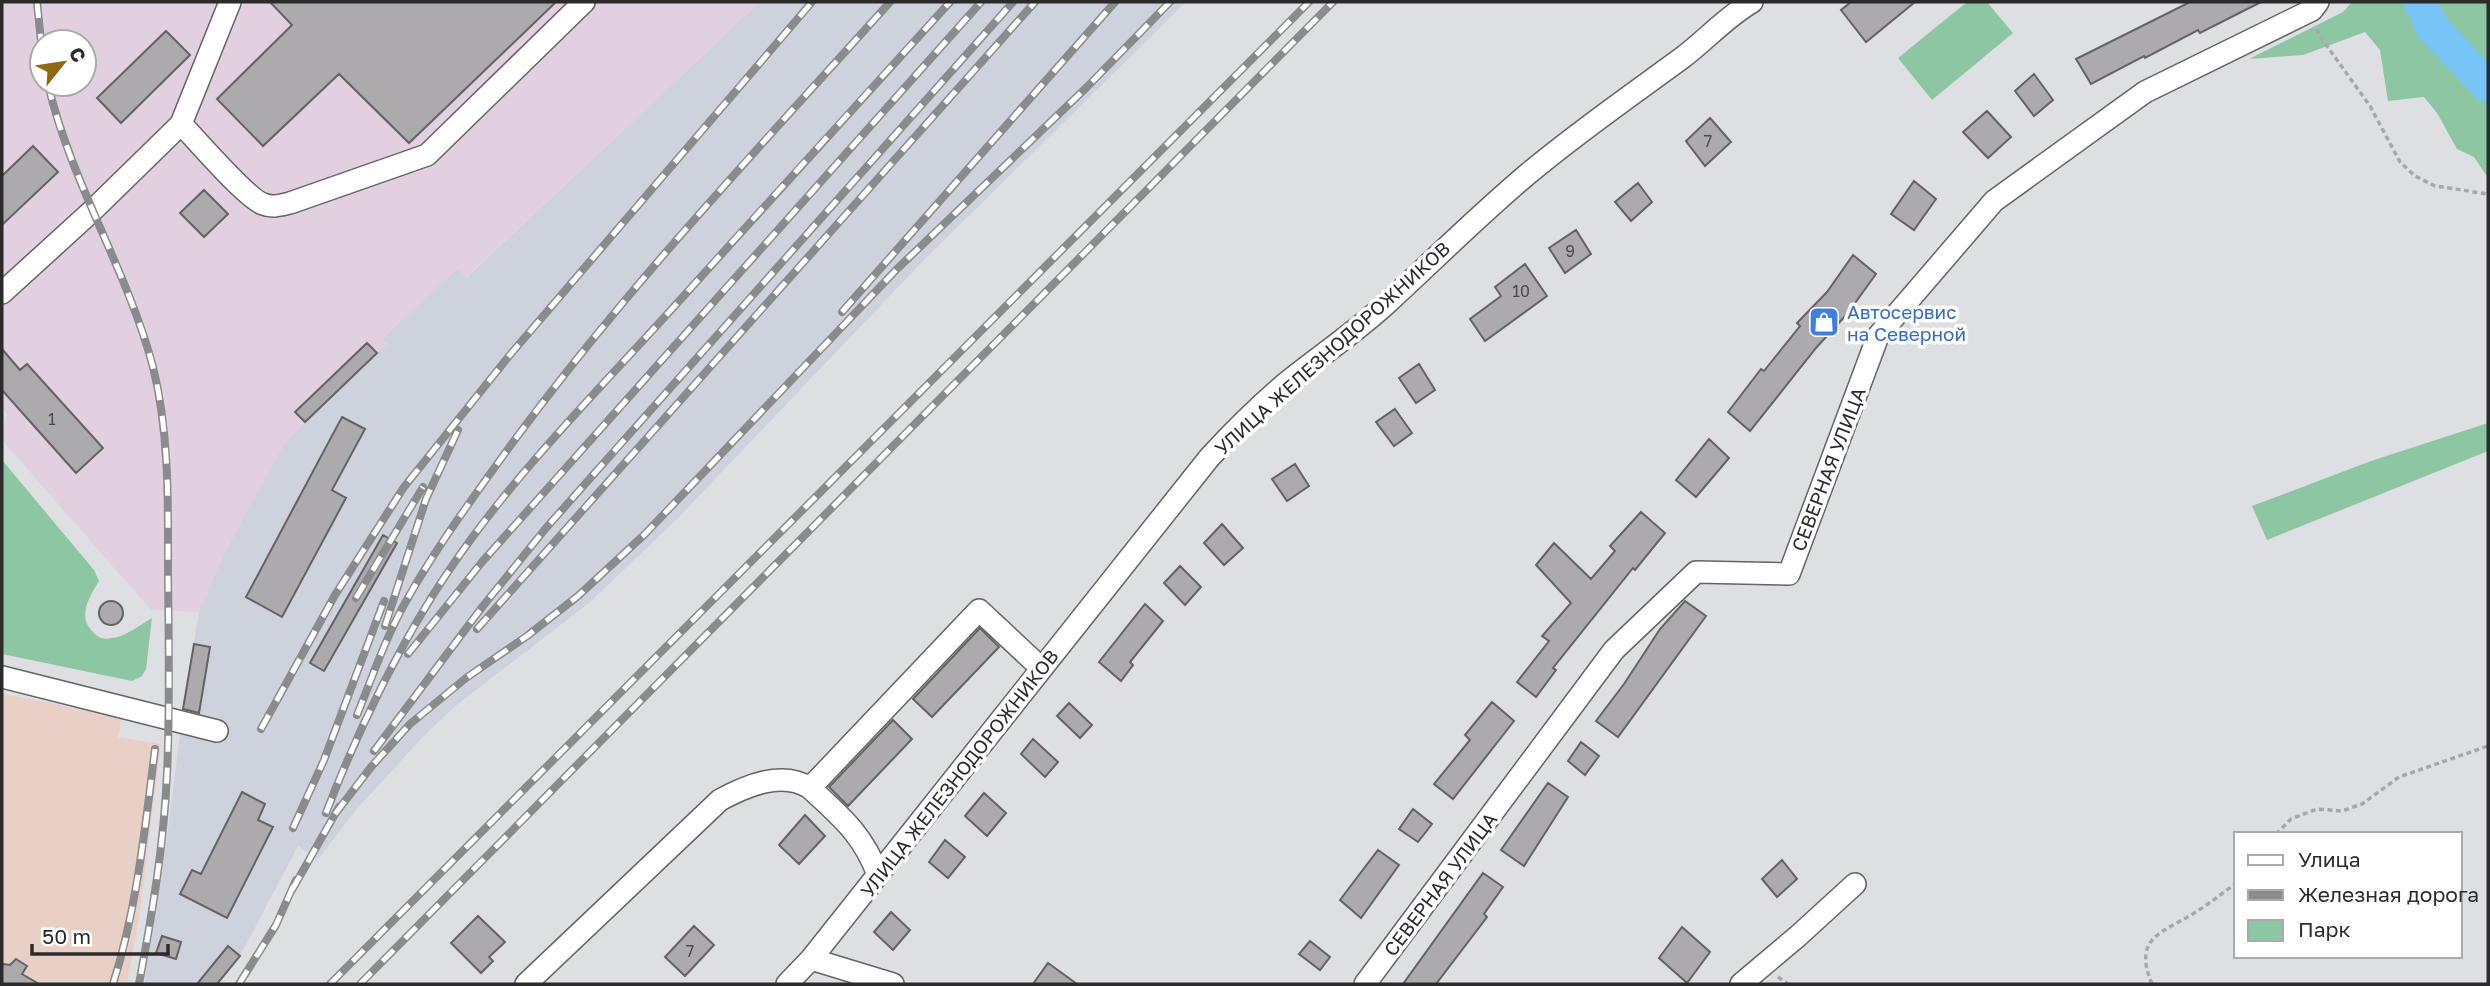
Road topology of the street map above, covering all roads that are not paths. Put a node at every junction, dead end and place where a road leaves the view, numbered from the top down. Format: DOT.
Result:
graph roads {
  1 [pos="230,2"];
  2 [pos="584,2"];
  3 [pos="1752,2"];
  4 [pos="2315,6"];
  5 [pos="181,124"];
  6 [pos="2,293"];
  7 [pos="1041,668"];
  8 [pos="2,677"];
  9 [pos="216,731"];
  10 [pos="810,788"];
  11 [pos="878,876"];
  12 [pos="1854,884"];
  13 [pos="811,959"];
  14 [pos="526,984"];
  15 [pos="788,984"];
  16 [pos="893,984"];
  17 [pos="1365,984"];
  18 [pos="1741,984"];
  1 -- 5 [label="street"];
  2 -- 5 [label="street"];
  3 -- 7 [label="street, УЛИЦА ЖЕЛЕЗНОДОРОЖНИКОВ"];
  4 -- 17 [label="street, СЕВЕРНАЯ УЛИЦА"];
  5 -- 6 [label="street"];
  7 -- 10 [label="street"];
  7 -- 11 [label="street, УЛИЦА ЖЕЛЕЗНОДОРОЖНИКОВ"];
  8 -- 9 [label="street"];
  10 -- 11 [label="street"];
  10 -- 14 [label="street"];
  11 -- 13 [label="street, УЛИЦА ЖЕЛЕЗНОДОРОЖНИКОВ"];
  12 -- 18 [label="street"];
  13 -- 15 [label="street, УЛИЦА ЖЕЛЕЗНОДОРОЖНИКОВ"];
  13 -- 16 [label="street"];
}
